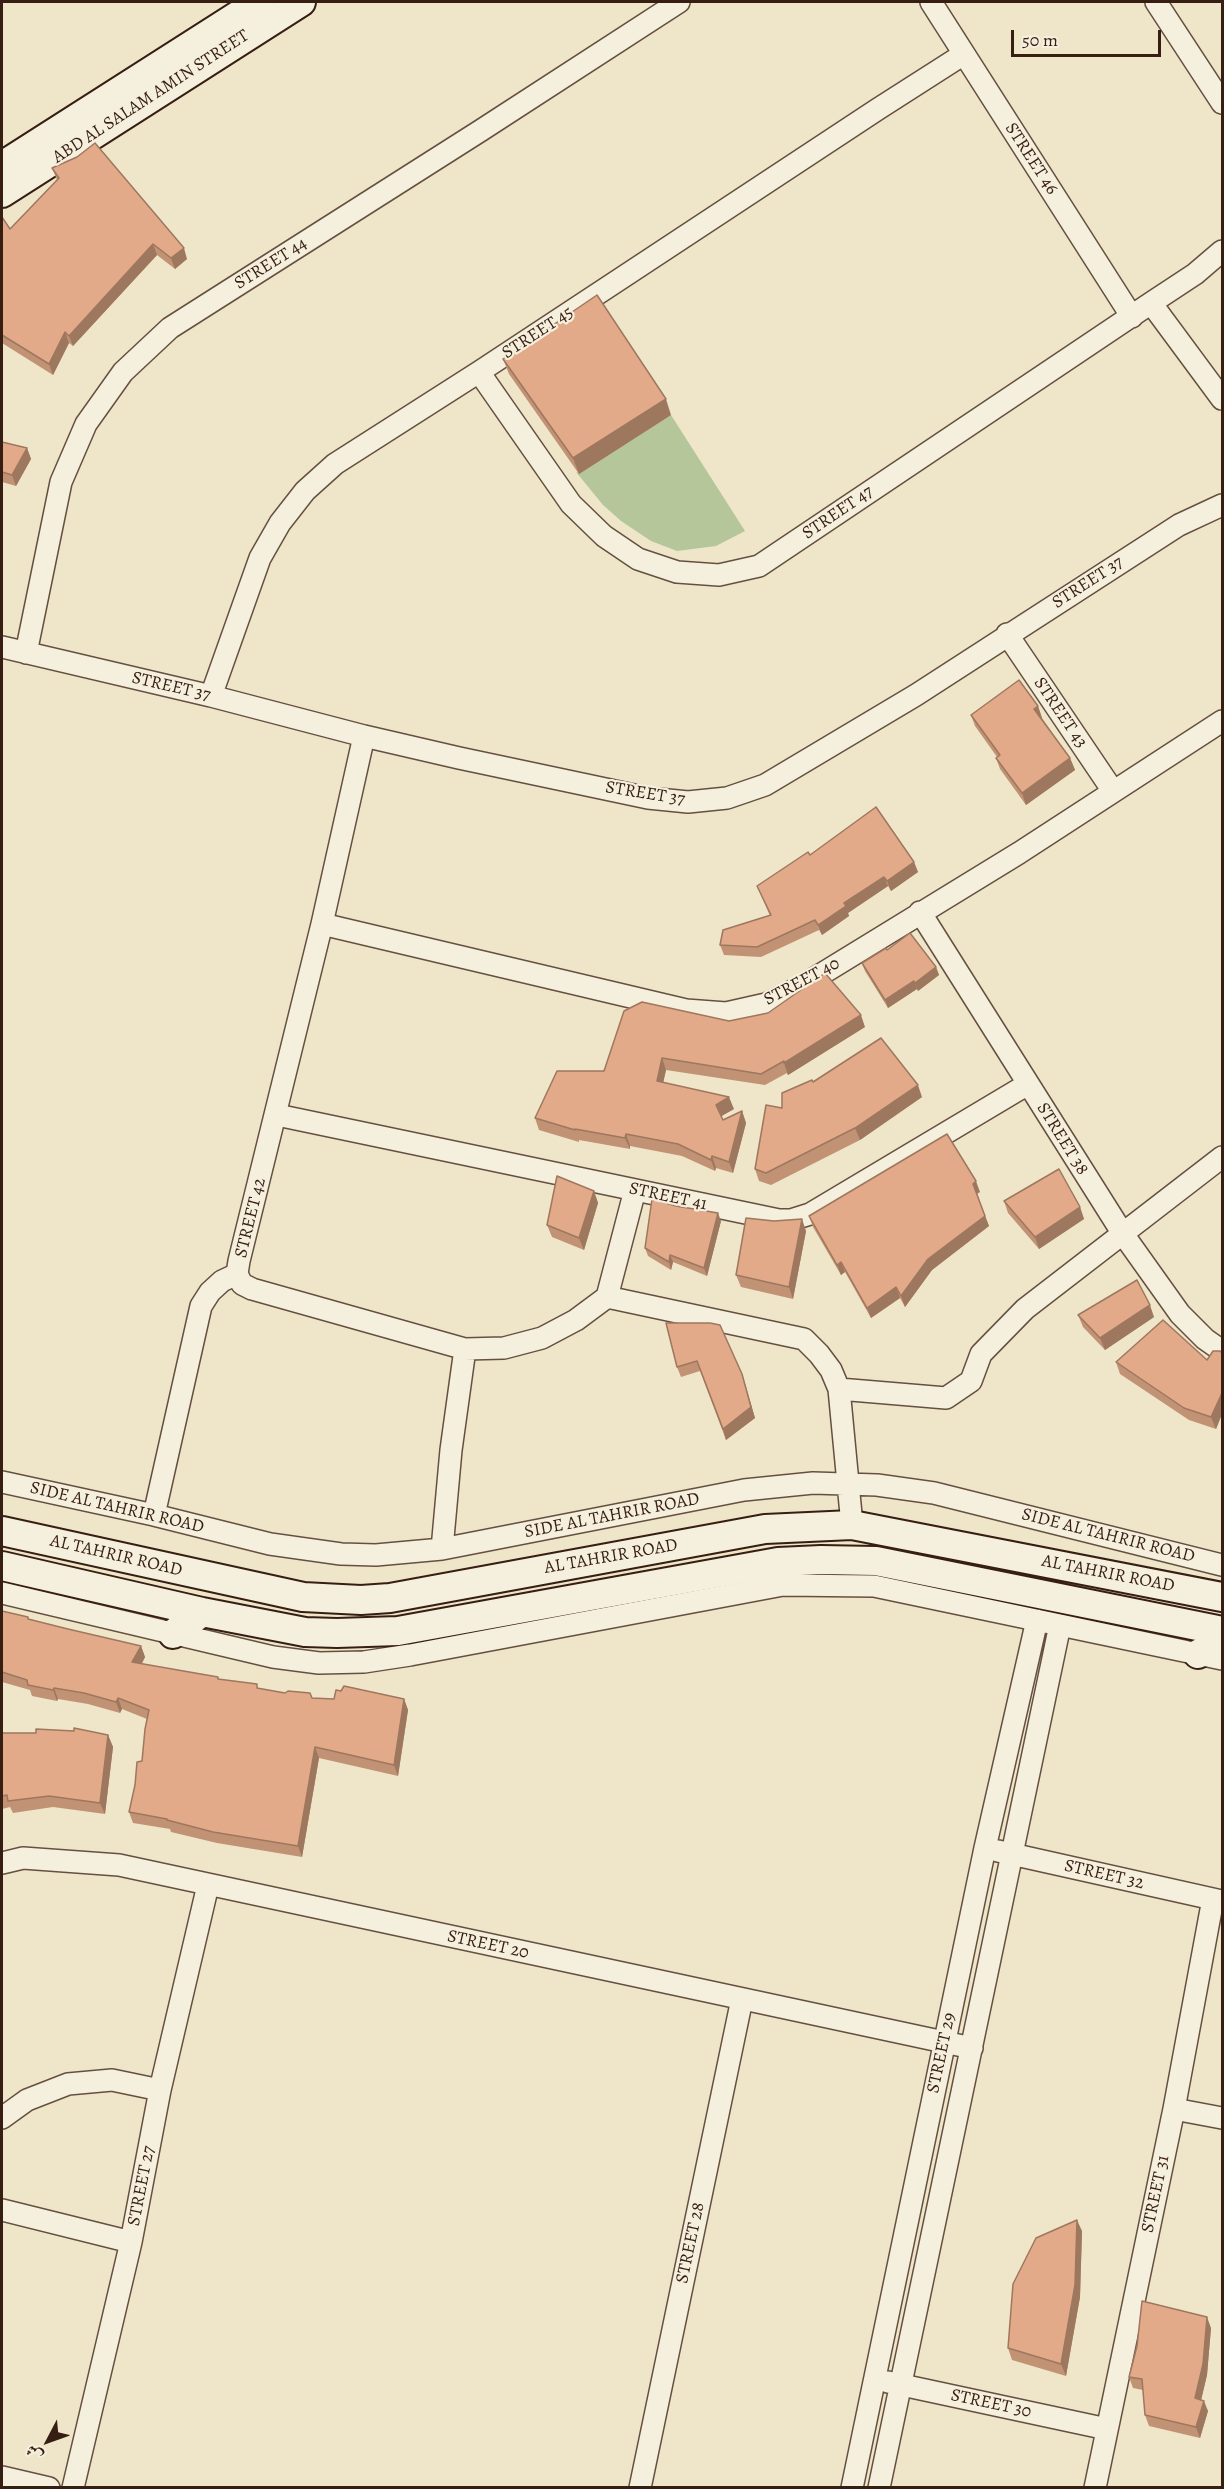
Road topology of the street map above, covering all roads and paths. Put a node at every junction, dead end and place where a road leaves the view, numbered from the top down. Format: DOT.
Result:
graph roads {
  1 [pos="259,2"];
  2 [pos="300,2"];
  3 [pos="679,2"];
  4 [pos="930,2"];
  5 [pos="1156,2"];
  6 [pos="964,54"];
  7 [pos="1222,103"];
  8 [pos="2,166"];
  9 [pos="2,193"];
  10 [pos="1222,250"];
  11 [pos="1151,303"];
  12 [pos="1132,316"];
  13 [pos="479,372"];
  14 [pos="1222,399"];
  15 [pos="1222,506"];
  16 [pos="1007,634"];
  17 [pos="2,647"];
  18 [pos="26,653"];
  19 [pos="211,696"];
  20 [pos="1222,721"];
  21 [pos="364,736"];
  22 [pos="1113,791"];
  23 [pos="920,912"];
  24 [pos="322,924"];
  25 [pos="1028,1084"];
  26 [pos="277,1115"];
  27 [pos="1222,1157"];
  28 [pos="635,1190"];
  29 [pos="1123,1234"];
  30 [pos="237,1274"];
  31 [pos="607,1297"];
  32 [pos="465,1349"];
  33 [pos="1222,1351"];
  34 [pos="839,1389"];
  35 [pos="2,1482"];
  36 [pos="848,1483"];
  37 [pos="154,1515"];
  38 [pos="852,1525"];
  39 [pos="2,1530"];
  40 [pos="48,1541"];
  41 [pos="442,1549"];
  42 [pos="117,1557"];
  43 [pos="1222,1565"];
  44 [pos="2,1566"];
  45 [pos="753,1567"];
  46 [pos="36,1575"];
  47 [pos="783,1585"];
  48 [pos="115,1592"];
  49 [pos="2,1593"];
  50 [pos="1222,1597"];
  51 [pos="202,1612"];
  52 [pos="1037,1620"];
  53 [pos="1060,1625"];
  54 [pos="1222,1631"];
  55 [pos="173,1634"];
  56 [pos="1222,1641"];
  57 [pos="1210,1657"];
  58 [pos="985,1848"];
  59 [pos="1011,1854"];
  60 [pos="2,1863"];
  61 [pos="208,1885"];
  62 [pos="1218,1900"];
  63 [pos="742,1999"];
  64 [pos="945,2043"];
  65 [pos="972,2048"];
  66 [pos="160,2090"];
  67 [pos="1174,2109"];
  68 [pos="2,2118"];
  69 [pos="1222,2118"];
  70 [pos="2,2210"];
  71 [pos="131,2242"];
  72 [pos="875,2379"];
  73 [pos="900,2384"];
  74 [pos="1107,2429"];
  75 [pos="2,2477"];
  76 [pos="49,2487"];
  77 [pos="73,2487"];
  78 [pos="640,2487"];
  79 [pos="852,2487"];
  80 [pos="879,2487"];
  81 [pos="1095,2487"];
  1 -- 8 [label="street, ABD AL SALAM AMIN STREET"];
  2 -- 9 [label="street, ABD AL SALAM AMIN STREET"];
  3 -- 18 [label="street, STREET 44"];
  4 -- 6 [label="street, STREET 46"];
  5 -- 7 [label="street"];
  6 -- 12 [label="street, STREET 46"];
  6 -- 13 [label="street, STREET 45"];
  10 -- 11 [label="street, STREET 47"];
  11 -- 12 [label="street, STREET 47"];
  11 -- 14 [label="street"];
  12 -- 13 [label="street, STREET 47"];
  13 -- 19 [label="street, STREET 45"];
  15 -- 16 [label="street, STREET 37"];
  16 -- 21 [label="street, STREET 37"];
  16 -- 22 [label="street, STREET 43"];
  17 -- 18 [label="street, STREET 37"];
  18 -- 19 [label="street, STREET 37"];
  19 -- 21 [label="street, STREET 37"];
  20 -- 22 [label="street, STREET 40"];
  21 -- 24 [label="street, STREET 42"];
  22 -- 23 [label="street, STREET 40"];
  23 -- 24 [label="street, STREET 40"];
  23 -- 25 [label="street, STREET 38"];
  24 -- 26 [label="street, STREET 42"];
  25 -- 28 [label="street, STREET 41"];
  25 -- 29 [label="street, STREET 38"];
  26 -- 28 [label="street, STREET 41"];
  26 -- 30 [label="street, STREET 42"];
  27 -- 29 [label="street"];
  28 -- 31 [label="street"];
  29 -- 33 [label="street, STREET 38"];
  29 -- 34 [label="street"];
  30 -- 32 [label="street, STREET 42"];
  30 -- 37 [label="street"];
  31 -- 32 [label="street, STREET 42"];
  31 -- 34 [label="street"];
  32 -- 41 [label="street"];
  34 -- 36 [label="street"];
  35 -- 37 [label="street, SIDE AL TAHRIR ROAD"];
  36 -- 38 [label="street"];
  36 -- 41 [label="street, SIDE AL TAHRIR ROAD"];
  36 -- 43 [label="street, SIDE AL TAHRIR ROAD"];
  37 -- 41 [label="street, SIDE AL TAHRIR ROAD"];
  38 -- 42 [label="street, AL TAHRIR ROAD"];
  38 -- 50 [label="street, AL TAHRIR ROAD"];
  39 -- 40 [label="street, AL TAHRIR ROAD"];
  40 -- 42 [label="street, AL TAHRIR ROAD"];
  40 -- 46 [label="street"];
  42 -- 48 [label="street"];
  44 -- 46 [label="street, AL TAHRIR ROAD"];
  45 -- 47 [label="street"];
  45 -- 51 [label="street, AL TAHRIR ROAD"];
  45 -- 54 [label="street, AL TAHRIR ROAD"];
  46 -- 48 [label="street, AL TAHRIR ROAD"];
  47 -- 52 [label="street"];
  47 -- 55 [label="street"];
  48 -- 51 [label="street, AL TAHRIR ROAD"];
  49 -- 55 [label="street"];
  51 -- 55 [label="street"];
  52 -- 53 [label="street"];
  52 -- 58 [label="street, STREET 29"];
  53 -- 57 [label="street"];
  53 -- 59 [label="street, STREET 29"];
  56 -- 57 [label="street"];
  58 -- 59 [label="street, STREET 32"];
  58 -- 64 [label="street, STREET 29"];
  59 -- 62 [label="street, STREET 32"];
  59 -- 65 [label="street, STREET 29"];
  60 -- 61 [label="street, STREET 20"];
  61 -- 63 [label="street, STREET 20"];
  61 -- 66 [label="street, STREET 27"];
  62 -- 67 [label="street, STREET 31"];
  63 -- 64 [label="street, STREET 20"];
  63 -- 78 [label="street, STREET 28"];
  64 -- 65 [label="street, STREET 20"];
  64 -- 72 [label="street, STREET 29"];
  65 -- 73 [label="street, STREET 29"];
  66 -- 68 [label="street"];
  66 -- 71 [label="street, STREET 27"];
  67 -- 69 [label="street"];
  67 -- 74 [label="street, STREET 31"];
  70 -- 71 [label="street"];
  71 -- 77 [label="street, STREET 27"];
  72 -- 73 [label="street, STREET 30"];
  72 -- 79 [label="street, STREET 29"];
  73 -- 74 [label="street, STREET 30"];
  73 -- 80 [label="street, STREET 29"];
  74 -- 81 [label="street, STREET 31"];
  75 -- 76 [label="street"];
}
